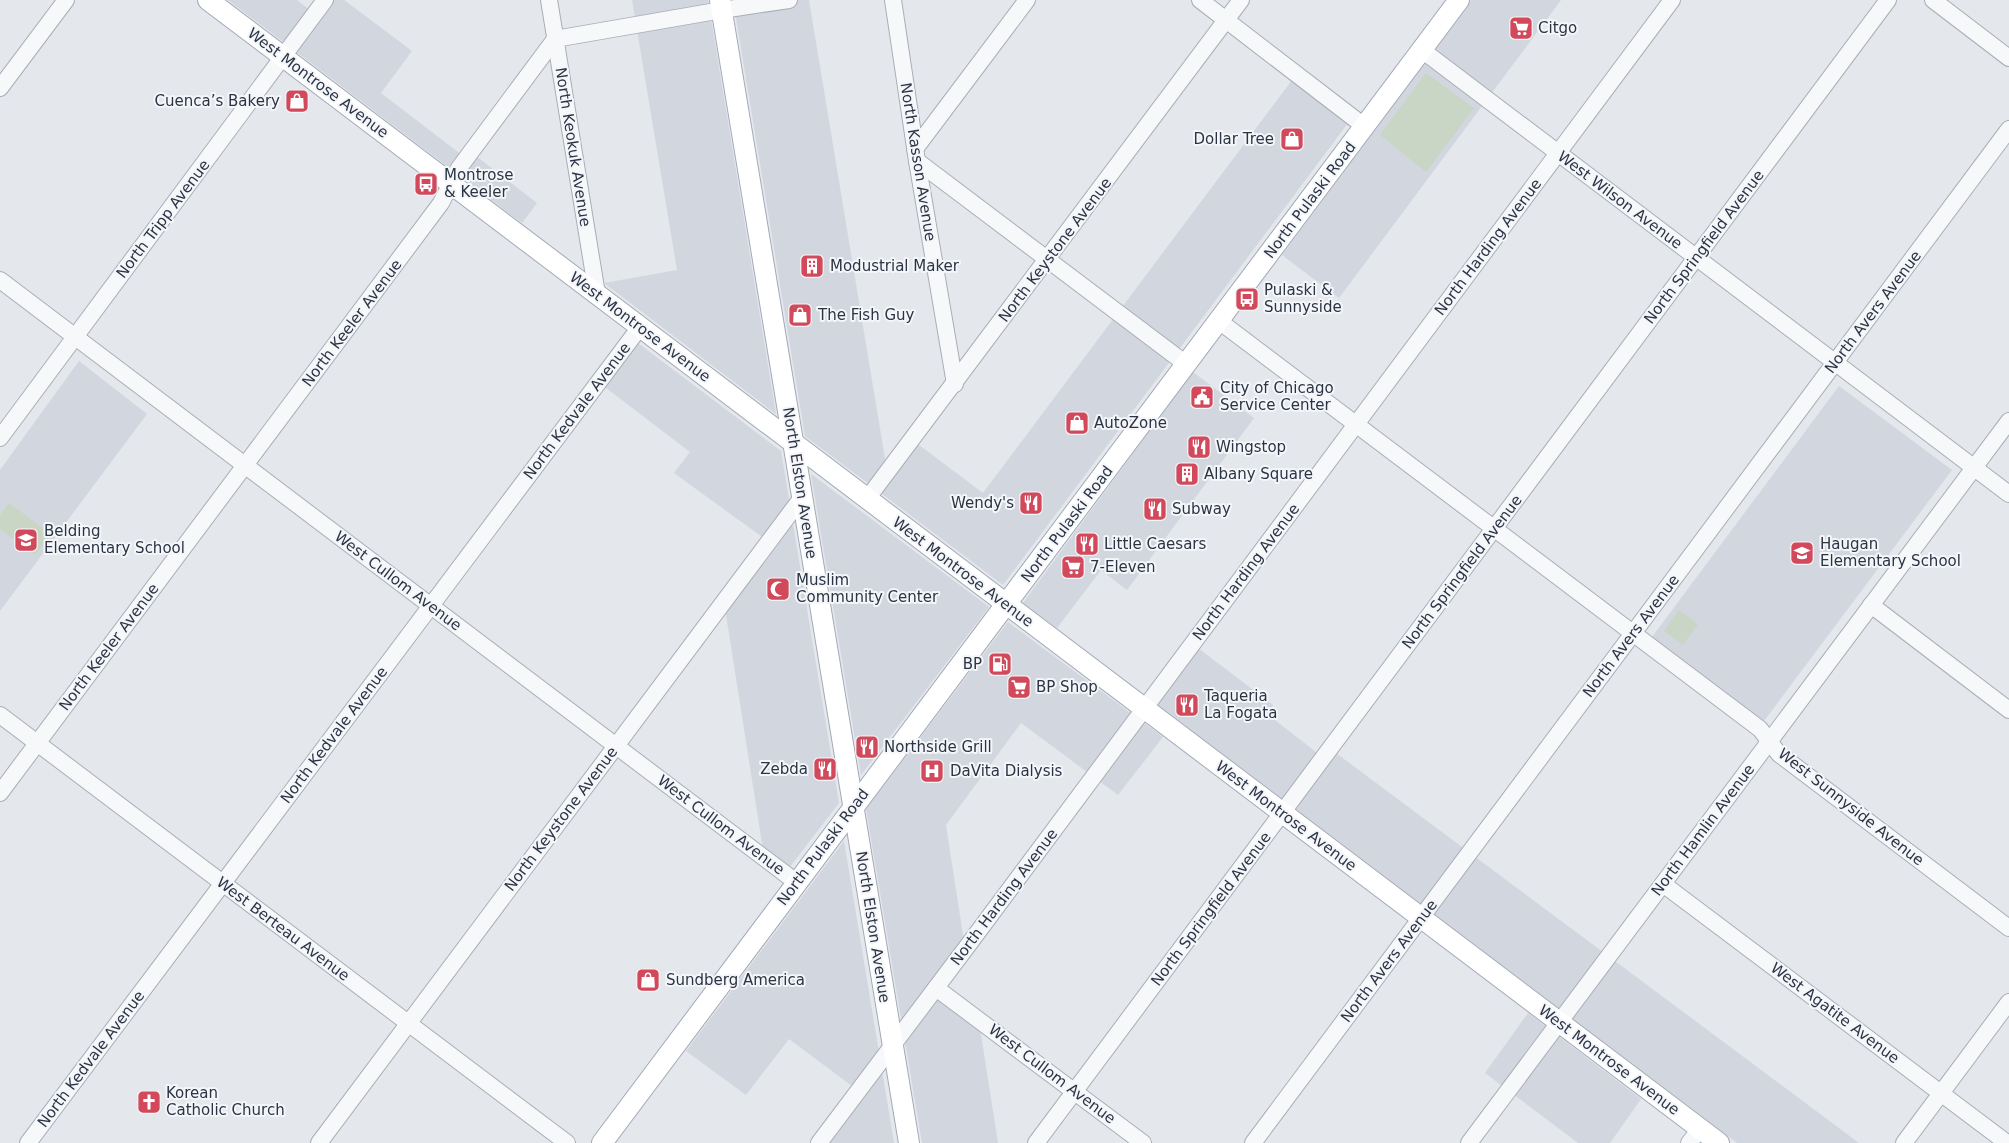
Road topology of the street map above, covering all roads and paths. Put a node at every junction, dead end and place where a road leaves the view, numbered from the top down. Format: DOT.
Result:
graph roads {
  1 [pos="66,0"];
  2 [pos="208,0"];
  3 [pos="325,0"];
  4 [pos="548,0"];
  5 [pos="789,0"];
  6 [pos="893,0"];
  7 [pos="1027,0"];
  8 [pos="1200,0"];
  9 [pos="1241,0"];
  10 [pos="1459,0"];
  11 [pos="1672,0"];
  12 [pos="1888,0"];
  13 [pos="1932,0"];
  14 [pos="721,5"];
  15 [pos="1226,20"];
  16 [pos="555,39"];
  17 [pos="1422,50"];
  18 [pos="283,57"];
  19 [pos="2009,58"];
  20 [pos="0,88"];
  21 [pos="1364,126"];
  22 [pos="2009,129"];
  23 [pos="1558,153"];
  24 [pos="916,155"];
  25 [pos="451,184"];
  26 [pos="1696,258"];
  27 [pos="1048,259"];
  28 [pos="0,280"];
  29 [pos="597,294"];
  30 [pos="1219,321"];
  31 [pos="640,327"];
  32 [pos="75,337"];
  33 [pos="1835,363"];
  34 [pos="1186,364"];
  35 [pos="955,384"];
  36 [pos="2009,421"];
  37 [pos="1356,425"];
  38 [pos="0,438"];
  39 [pos="794,444"];
  40 [pos="245,466"];
  41 [pos="1974,468"];
  42 [pos="2009,494"];
  43 [pos="802,496"];
  44 [pos="867,499"];
  45 [pos="1494,529"];
  46 [pos="1006,604"];
  47 [pos="431,606"];
  48 [pos="1871,606"];
  49 [pos="1633,634"];
  50 [pos="1144,709"];
  51 [pos="2009,710"];
  52 [pos="0,715"];
  53 [pos="1769,742"];
  54 [pos="37,743"];
  55 [pos="616,746"];
  56 [pos="0,793"];
  57 [pos="853,808"];
  58 [pos="1283,814"];
  59 [pos="796,882"];
  60 [pos="223,883"];
  61 [pos="1663,884"];
  62 [pos="1421,918"];
  63 [pos="2009,928"];
  64 [pos="936,988"];
  65 [pos="2009,1002"];
  66 [pos="1559,1022"];
  67 [pos="408,1023"];
  68 [pos="892,1046"];
  69 [pos="1074,1092"];
  70 [pos="1941,1094"];
  71 [pos="1695,1136"];
  72 [pos="28,1143"];
  73 [pos="319,1143"];
  74 [pos="567,1143"];
  75 [pos="602,1143"];
  76 [pos="819,1143"];
  77 [pos="909,1143"];
  78 [pos="1036,1143"];
  79 [pos="1143,1143"];
  80 [pos="1252,1143"];
  81 [pos="1469,1143"];
  82 [pos="1719,1143"];
  83 [pos="1904,1143"];
  84 [pos="2007,1143"];
  1 -- 20 [label="street"];
  2 -- 18 [label="main road, West Montrose Avenue"];
  3 -- 18 [label="street, North Tripp Avenue"];
  4 -- 16 [label="street, North Keokuk Avenue"];
  5 -- 14 [label="street"];
  6 -- 24 [label="street, North Kasson Avenue"];
  7 -- 24 [label="street"];
  8 -- 15 [label="street"];
  9 -- 15 [label="street, North Keystone Avenue"];
  10 -- 17 [label="main road, North Pulaski Road"];
  11 -- 23 [label="street, North Harding Avenue"];
  12 -- 26 [label="street, North Springfield Avenue"];
  13 -- 19 [label="street"];
  14 -- 16 [label="street"];
  14 -- 39 [label="main road, North Elston Avenue"];
  15 -- 21 [label="street"];
  15 -- 27 [label="street, North Keystone Avenue"];
  16 -- 25 [label="street, North Keeler Avenue"];
  16 -- 29 [label="street, North Keokuk Avenue"];
  17 -- 21 [label="main road, North Pulaski Road"];
  17 -- 23 [label="street, West Wilson Avenue"];
  18 -- 25 [label="main road, West Montrose Avenue"];
  18 -- 32 [label="street, North Tripp Avenue"];
  21 -- 30 [label="main road, North Pulaski Road"];
  22 -- 33 [label="street, North Avers Avenue"];
  23 -- 26 [label="street, West Wilson Avenue"];
  23 -- 37 [label="street, North Harding Avenue"];
  24 -- 27 [label="street"];
  24 -- 35 [label="street, North Kasson Avenue"];
  25 -- 29 [label="main road, West Montrose Avenue"];
  25 -- 40 [label="street, North Keeler Avenue"];
  26 -- 33 [label="street, West Wilson Avenue"];
  26 -- 45 [label="street, North Springfield Avenue"];
  27 -- 34 [label="street"];
  27 -- 35 [label="street, North Keystone Avenue"];
  28 -- 32 [label="street, West Cullom Avenue"];
  29 -- 31 [label="main road, West Montrose Avenue"];
  30 -- 34 [label="main road, North Pulaski Road"];
  30 -- 37 [label="street, West Sunnyside Avenue"];
  31 -- 39 [label="main road, West Montrose Avenue"];
  31 -- 47 [label="street, North Kedvale Avenue"];
  32 -- 38 [label="street, North Tripp Avenue"];
  32 -- 40 [label="street, West Cullom Avenue"];
  33 -- 41 [label="street, West Wilson Avenue"];
  33 -- 49 [label="street, North Avers Avenue"];
  34 -- 46 [label="main road, North Pulaski Road"];
  35 -- 44 [label="street, North Keystone Avenue"];
  36 -- 41 [label="street, North Hamlin Avenue"];
  37 -- 45 [label="street, West Sunnyside Avenue"];
  37 -- 50 [label="street, North Harding Avenue"];
  39 -- 43 [label="main road, North Elston Avenue"];
  39 -- 44 [label="main road, West Montrose Avenue"];
  40 -- 47 [label="street, West Cullom Avenue"];
  40 -- 54 [label="street, North Keeler Avenue"];
  41 -- 42 [label="street, West Wilson Avenue"];
  41 -- 48 [label="street, North Hamlin Avenue"];
  43 -- 55 [label="street, North Keystone Avenue"];
  43 -- 57 [label="main road, North Elston Avenue"];
  44 -- 46 [label="main road, West Montrose Avenue"];
  45 -- 49 [label="street, West Sunnyside Avenue"];
  45 -- 58 [label="street, North Springfield Avenue"];
  46 -- 50 [label="main road, West Montrose Avenue"];
  46 -- 57 [label="main road, North Pulaski Road"];
  47 -- 55 [label="street, West Cullom Avenue"];
  47 -- 60 [label="street, North Kedvale Avenue"];
  48 -- 51 [label="street"];
  48 -- 53 [label="street, North Hamlin Avenue"];
  49 -- 53 [label="street, West Sunnyside Avenue"];
  49 -- 62 [label="street, North Avers Avenue"];
  50 -- 58 [label="main road, West Montrose Avenue"];
  50 -- 64 [label="street, North Harding Avenue"];
  52 -- 54 [label="street, West Berteau Avenue"];
  53 -- 61 [label="street, North Hamlin Avenue"];
  53 -- 63 [label="street, West Sunnyside Avenue"];
  54 -- 56 [label="street, North Keeler Avenue"];
  54 -- 60 [label="street, West Berteau Avenue"];
  55 -- 59 [label="street, West Cullom Avenue"];
  55 -- 67 [label="street, North Keystone Avenue"];
  57 -- 59 [label="main road, North Pulaski Road"];
  57 -- 68 [label="main road, North Elston Avenue"];
  58 -- 62 [label="main road, West Montrose Avenue"];
  58 -- 69 [label="street, North Springfield Avenue"];
  59 -- 75 [label="main road, North Pulaski Road"];
  60 -- 67 [label="street, West Berteau Avenue"];
  60 -- 72 [label="street, North Kedvale Avenue"];
  61 -- 66 [label="street, North Hamlin Avenue"];
  61 -- 70 [label="street, West Agatite Avenue"];
  62 -- 66 [label="main road, West Montrose Avenue"];
  62 -- 80 [label="street, North Avers Avenue"];
  64 -- 68 [label="street, North Harding Avenue"];
  64 -- 69 [label="street, West Cullom Avenue"];
  65 -- 70 [label="street"];
  66 -- 71 [label="main road, West Montrose Avenue"];
  66 -- 81 [label="street, North Hamlin Avenue"];
  67 -- 73 [label="street, North Keystone Avenue"];
  67 -- 74 [label="street, West Berteau Avenue"];
  68 -- 76 [label="street, North Harding Avenue"];
  68 -- 77 [label="main road, North Elston Avenue"];
  69 -- 78 [label="street, North Springfield Avenue"];
  69 -- 79 [label="street, West Cullom Avenue"];
  70 -- 83 [label="street"];
  70 -- 84 [label="street, West Agatite Avenue"];
  71 -- 82 [label="main road, West Montrose Avenue"];
}
